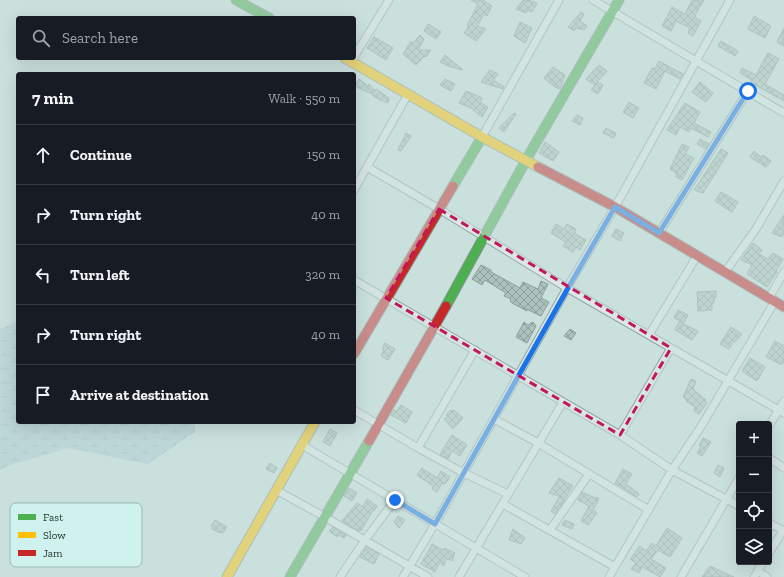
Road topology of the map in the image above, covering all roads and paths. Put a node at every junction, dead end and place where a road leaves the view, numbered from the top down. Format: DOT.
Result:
graph roads {
  1 [pos="236,0"];
  2 [pos="389,0"];
  3 [pos="560,0"];
  4 [pos="593,0"];
  5 [pos="619,0"];
  6 [pos="730,0"];
  7 [pos="612,12"];
  8 [pos="265,16"];
  9 [pos="356,50"];
  10 [pos="354,60"];
  11 [pos="696,60"];
  12 [pos="748,91"];
  13 [pos="408,94"];
  14 [pos="784,113"];
  15 [pos="482,137"];
  16 [pos="526,160"];
  17 [pos="367,167"];
  18 [pos="784,181"];
  19 [pos="356,186"];
  20 [pos="615,207"];
  21 [pos="439,209"];
  22 [pos="659,233"];
  23 [pos="485,237"];
  24 [pos="697,256"];
  25 [pos="725,272"];
  26 [pos="784,272"];
  27 [pos="356,281"];
  28 [pos="568,288"];
  29 [pos="386,298"];
  30 [pos="772,300"];
  31 [pos="784,307"];
  32 [pos="435,327"];
  33 [pos="649,335"];
  34 [pos="671,348"];
  35 [pos="356,350"];
  36 [pos="475,350"];
  37 [pos="518,376"];
  38 [pos="728,381"];
  39 [pos="784,401"];
  40 [pos="563,402"];
  41 [pos="356,411"];
  42 [pos="781,412"];
  43 [pos="494,419"];
  44 [pos="772,422"];
  45 [pos="314,424"];
  46 [pos="379,425"];
  47 [pos="620,435"];
  48 [pos="538,443"];
  49 [pos="302,445"];
  50 [pos="418,448"];
  51 [pos="772,460"];
  52 [pos="784,468"];
  53 [pos="672,470"];
  54 [pos="464,473"];
  55 [pos="350,474"];
  56 [pos="589,474"];
  57 [pos="736,483"];
  58 [pos="276,490"];
  59 [pos="508,494"];
  60 [pos="727,499"];
  61 [pos="395,500"];
  62 [pos="503,504"];
  63 [pos="736,504"];
  64 [pos="649,510"];
  65 [pos="325,517"];
  66 [pos="435,524"];
  67 [pos="772,525"];
  68 [pos="550,530"];
  69 [pos="783,531"];
  70 [pos="365,540"];
  71 [pos="476,548"];
  72 [pos="772,548"];
  73 [pos="762,565"];
  74 [pos="410,566"];
  75 [pos="615,567"];
  76 [pos="756,574"];
  77 [pos="227,577"];
  78 [pos="290,577"];
  79 [pos="340,577"];
  80 [pos="403,577"];
  81 [pos="428,577"];
  82 [pos="459,577"];
  83 [pos="525,577"];
  84 [pos="609,577"];
  85 [pos="680,577"];
  86 [pos="767,577"];
  1 -- 8 [label="street"];
  2 -- 9 [label="street"];
  3 -- 15 [label="street"];
  4 -- 7 [label="street"];
  5 -- 7 [label="street"];
  6 -- 11 [label="street"];
  7 -- 11 [label="street"];
  7 -- 16 [label="street"];
  10 -- 13 [label="street"];
  11 -- 12 [label="street"];
  11 -- 20 [label="street"];
  12 -- 14 [label="street"];
  12 -- 22 [label="street"];
  13 -- 15 [label="street"];
  13 -- 17 [label="street"];
  15 -- 16 [label="street"];
  15 -- 21 [label="street"];
  16 -- 20 [label="street"];
  16 -- 23 [label="street"];
  17 -- 19 [label="street"];
  17 -- 21 [label="street"];
  18 -- 25 [label="street"];
  20 -- 22 [label="street"];
  20 -- 28 [label="street"];
  21 -- 23 [label="street"];
  21 -- 29 [label="street"];
  22 -- 24 [label="street"];
  23 -- 28 [label="street"];
  23 -- 32 [label="street"];
  24 -- 25 [label="street"];
  24 -- 33 [label="street"];
  25 -- 30 [label="street"];
  26 -- 30 [label="street"];
  27 -- 29 [label="street"];
  28 -- 33 [label="street"];
  28 -- 37 [label="street"];
  29 -- 32 [label="street"];
  29 -- 35 [label="street"];
  30 -- 31 [label="street"];
  30 -- 38 [label="street"];
  32 -- 36 [label="street"];
  32 -- 46 [label="street"];
  33 -- 34 [label="street"];
  34 -- 38 [label="street"];
  34 -- 47 [label="street"];
  36 -- 37 [label="street"];
  36 -- 50 [label="street"];
  37 -- 40 [label="street"];
  37 -- 43 [label="street"];
  38 -- 42 [label="street"];
  38 -- 53 [label="street"];
  39 -- 42 [label="street"];
  40 -- 47 [label="street"];
  40 -- 48 [label="street"];
  41 -- 46 [label="street"];
  42 -- 44 [label="street"];
  43 -- 48 [label="street"];
  43 -- 54 [label="street"];
  45 -- 49 [label="street"];
  46 -- 50 [label="street"];
  46 -- 55 [label="street"];
  47 -- 53 [label="street"];
  48 -- 56 [label="street"];
  48 -- 59 [label="street"];
  49 -- 55 [label="street"];
  49 -- 58 [label="street"];
  50 -- 54 [label="street"];
  51 -- 52 [label="street"];
  53 -- 60 [label="street"];
  53 -- 64 [label="street"];
  54 -- 59 [label="street"];
  54 -- 66 [label="street"];
  55 -- 61 [label="street"];
  55 -- 65 [label="street"];
  56 -- 64 [label="street"];
  56 -- 68 [label="street"];
  57 -- 60 [label="street"];
  58 -- 65 [label="street"];
  58 -- 77 [label="street"];
  59 -- 62 [label="street"];
  60 -- 63 [label="street"];
  60 -- 85 [label="street"];
  61 -- 66 [label="street"];
  61 -- 70 [label="street"];
  62 -- 68 [label="street"];
  62 -- 71 [label="street"];
  64 -- 75 [label="street"];
  65 -- 70 [label="street"];
  65 -- 78 [label="street"];
  66 -- 71 [label="street"];
  66 -- 74 [label="street"];
  67 -- 69 [label="street"];
  68 -- 75 [label="street"];
  69 -- 72 [label="street"];
  70 -- 74 [label="street"];
  70 -- 79 [label="street"];
  71 -- 82 [label="street"];
  71 -- 83 [label="street"];
  73 -- 76 [label="street"];
  74 -- 80 [label="street"];
  74 -- 81 [label="street"];
  75 -- 84 [label="street"];
  76 -- 86 [label="street"];
}
